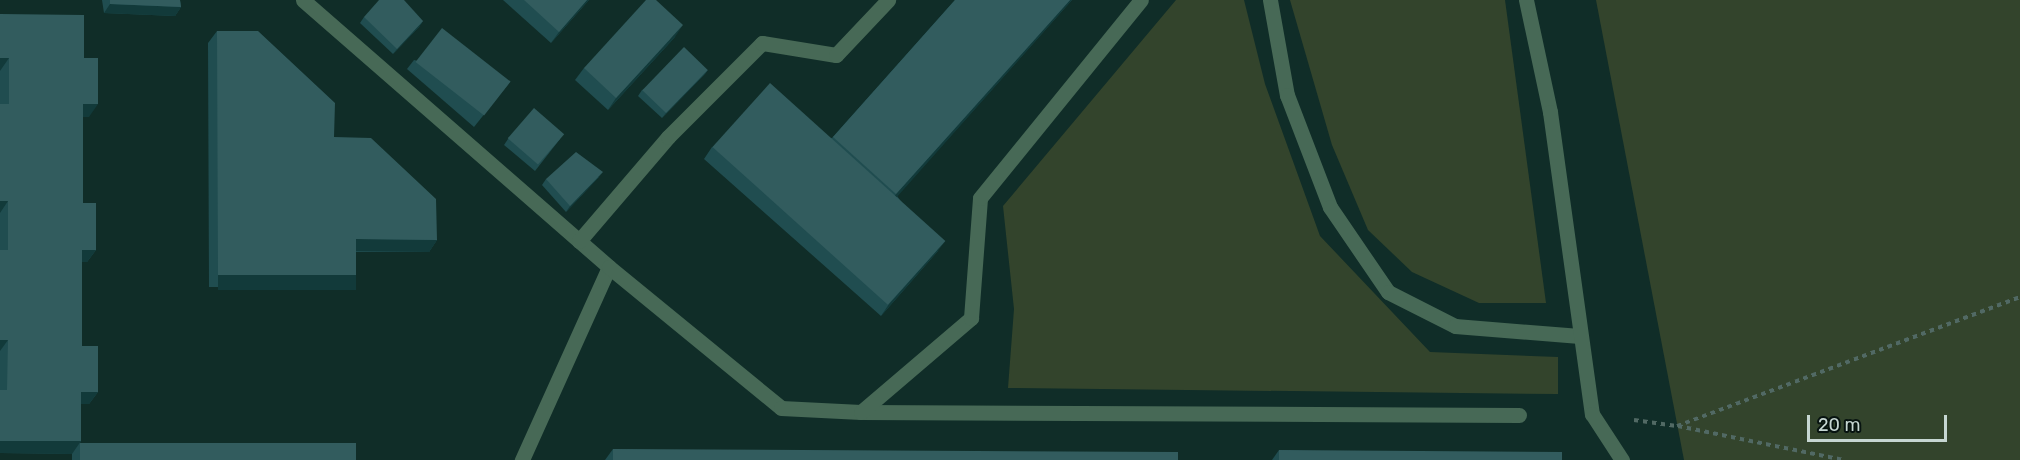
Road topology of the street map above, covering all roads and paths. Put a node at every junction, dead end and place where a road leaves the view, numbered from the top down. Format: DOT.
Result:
graph roads {
  1 [pos="303,0"];
  2 [pos="888,0"];
  3 [pos="1141,0"];
  4 [pos="1270,0"];
  5 [pos="1526,0"];
  6 [pos="579,241"];
  7 [pos="609,267"];
  8 [pos="2020,297"];
  9 [pos="1580,336"];
  10 [pos="861,412"];
  11 [pos="1592,414"];
  12 [pos="1519,415"];
  13 [pos="1677,426"];
  14 [pos="522,460"];
  15 [pos="1622,460"];
  16 [pos="1844,460"];
  1 -- 6 [label="lane"];
  2 -- 6 [label="lane"];
  3 -- 10 [label="lane"];
  4 -- 9 [label="lane"];
  5 -- 9 [label="lane"];
  6 -- 7 [label="lane"];
  7 -- 10 [label="lane"];
  7 -- 14 [label="lane"];
  8 -- 13 [label="path"];
  9 -- 11 [label="lane"];
  10 -- 12 [label="lane"];
  11 -- 13 [label="path"];
  11 -- 15 [label="lane"];
  13 -- 16 [label="path"];
}
